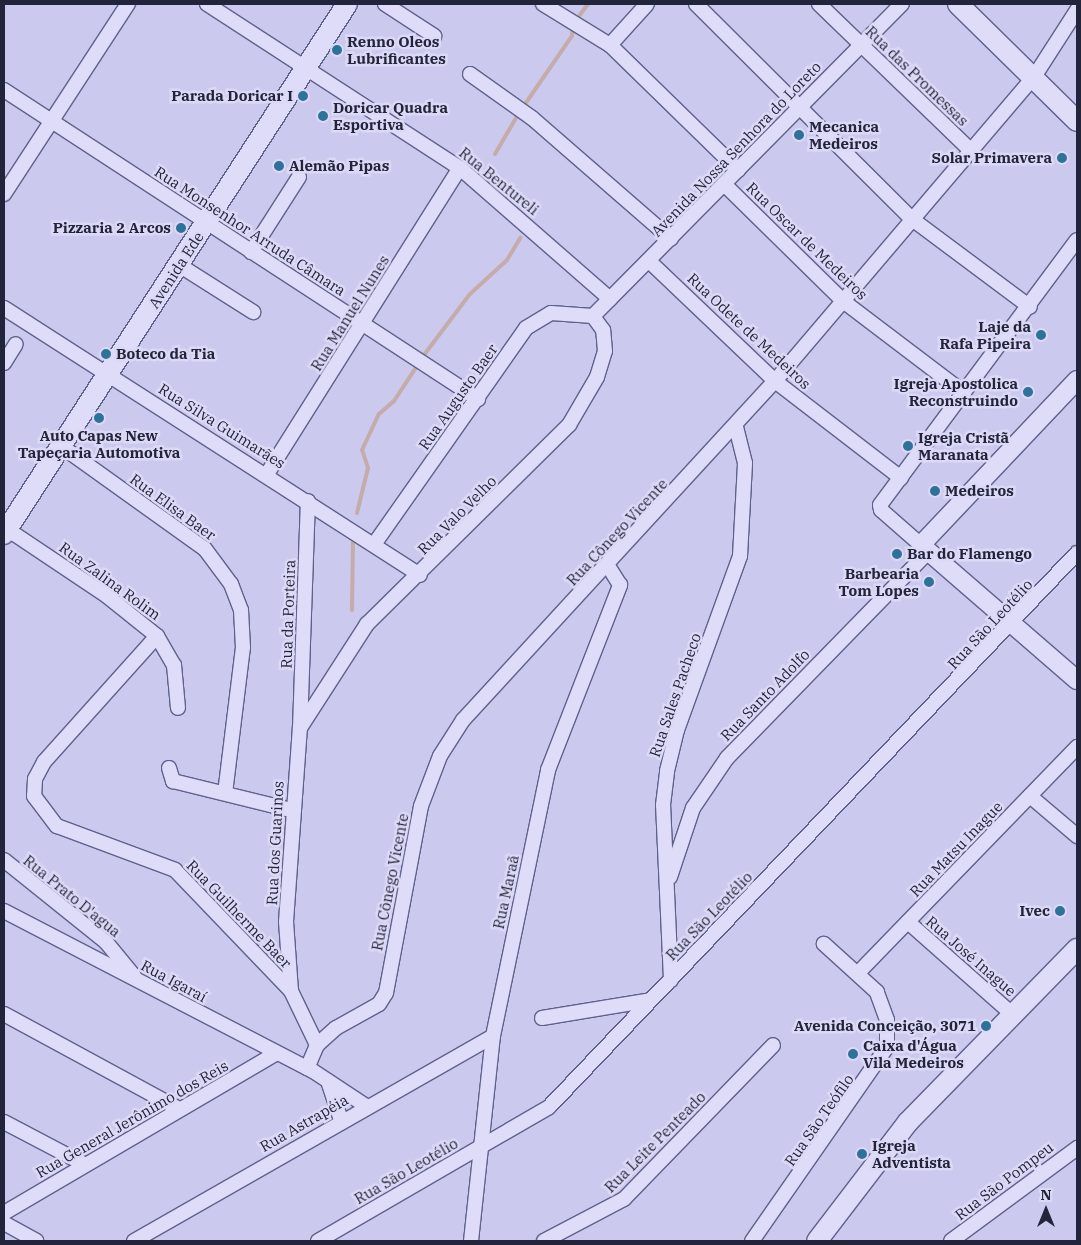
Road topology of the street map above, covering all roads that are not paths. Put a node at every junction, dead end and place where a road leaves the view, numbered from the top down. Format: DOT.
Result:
graph roads {
  1 [pos="128,4"];
  2 [pos="207,4"];
  3 [pos="347,4"];
  4 [pos="385,4"];
  5 [pos="543,4"];
  6 [pos="646,4"];
  7 [pos="696,4"];
  8 [pos="819,4"];
  9 [pos="902,4"];
  10 [pos="958,4"];
  11 [pos="1077,10"];
  12 [pos="434,36"];
  13 [pos="610,45"];
  14 [pos="861,45"];
  15 [pos="306,67"];
  16 [pos="470,74"];
  17 [pos="1034,77"];
  18 [pos="4,90"];
  19 [pos="799,108"];
  20 [pos="51,121"];
  21 [pos="1077,121"];
  22 [pos="970,150"];
  23 [pos="460,168"];
  24 [pos="738,170"];
  25 [pos="299,177"];
  26 [pos="724,184"];
  27 [pos="4,194"];
  28 [pos="912,219"];
  29 [pos="207,223"];
  30 [pos="671,239"];
  31 [pos="1077,240"];
  32 [pos="251,252"];
  33 [pos="649,260"];
  34 [pos="179,265"];
  35 [pos="610,299"];
  36 [pos="843,301"];
  37 [pos="1030,307"];
  38 [pos="4,308"];
  39 [pos="253,312"];
  40 [pos="593,316"];
  41 [pos="364,323"];
  42 [pos="16,344"];
  43 [pos="4,363"];
  44 [pos="108,374"];
  45 [pos="1077,380"];
  46 [pos="775,381"];
  47 [pos="964,393"];
  48 [pos="478,399"];
  49 [pos="736,426"];
  50 [pos="61,446"];
  51 [pos="266,474"];
  52 [pos="900,478"];
  53 [pos="308,501"];
  54 [pos="5,530"];
  55 [pos="375,543"];
  56 [pos="924,548"];
  57 [pos="1077,553"];
  58 [pos="608,566"];
  59 [pos="420,575"];
  60 [pos="1012,624"];
  61 [pos="157,636"];
  62 [pos="1077,680"];
  63 [pos="178,708"];
  64 [pos="300,728"];
  65 [pos="1077,747"];
  66 [pos="169,768"];
  67 [pos="225,793"];
  68 [pos="1030,796"];
  69 [pos="291,810"];
  70 [pos="1077,836"];
  71 [pos="4,860"];
  72 [pos="667,888"];
  73 [pos="4,911"];
  74 [pos="908,922"];
  75 [pos="824,944"];
  76 [pos="1077,949"];
  77 [pos="858,973"];
  78 [pos="138,980"];
  79 [pos="671,980"];
  80 [pos="291,991"];
  81 [pos="651,1000"];
  82 [pos="4,1014"];
  83 [pos="1013,1015"];
  84 [pos="542,1018"];
  85 [pos="492,1036"];
  86 [pos="317,1045"];
  87 [pos="773,1045"];
  88 [pos="277,1053"];
  89 [pos="307,1068"];
  90 [pos="328,1081"];
  91 [pos="366,1106"];
  92 [pos="179,1110"];
  93 [pos="341,1120"];
  94 [pos="4,1122"];
  95 [pos="480,1148"];
  96 [pos="1077,1148"];
  97 [pos="84,1164"];
  98 [pos="4,1213"];
  99 [pos="4,1223"];
  100 [pos="36,1241"];
  101 [pos="134,1241"];
  102 [pos="318,1241"];
  103 [pos="472,1241"];
  104 [pos="548,1241"];
  105 [pos="752,1241"];
  106 [pos="817,1241"];
  107 [pos="951,1241"];
  1 -- 20 [label="street"];
  2 -- 15 [label="street, Rua Bentureli"];
  3 -- 15 [label="main road, Avenida Ede"];
  4 -- 12 [label="street"];
  5 -- 13 [label="street"];
  6 -- 13 [label="street"];
  7 -- 19 [label="street"];
  8 -- 14 [label="street, Rua das Promessas"];
  9 -- 14 [label="street, Avenida Nossa Senhora do Loreto"];
  10 -- 17 [label="main road"];
  11 -- 17 [label="street, Rua Cônego Vicente"];
  13 -- 24 [label="street"];
  14 -- 19 [label="street, Avenida Nossa Senhora do Loreto"];
  14 -- 22 [label="street, Rua das Promessas"];
  15 -- 23 [label="street, Rua Bentureli"];
  15 -- 29 [label="main road, Avenida Ede"];
  16 -- 30 [label="street"];
  17 -- 21 [label="main road"];
  17 -- 22 [label="street, Rua Cônego Vicente"];
  18 -- 20 [label="street, Rua Monsenhor Arruda Câmara"];
  19 -- 24 [label="street, Avenida Nossa Senhora do Loreto"];
  19 -- 28 [label="street"];
  20 -- 27 [label="street"];
  20 -- 29 [label="street, Rua Monsenhor Arruda Câmara"];
  22 -- 28 [label="street, Rua Cônego Vicente"];
  23 -- 35 [label="street, Rua Bentureli"];
  23 -- 41 [label="street, Rua Manuel Nunes"];
  24 -- 26 [label="street, Avenida Nossa Senhora do Loreto"];
  25 -- 32 [label="street"];
  26 -- 30 [label="street, Avenida Nossa Senhora do Loreto"];
  26 -- 36 [label="street, Rua Oscar de Medeiros"];
  28 -- 36 [label="street, Rua Cônego Vicente"];
  28 -- 37 [label="street"];
  29 -- 32 [label="street, Rua Monsenhor Arruda Câmara"];
  29 -- 34 [label="main road, Avenida Ede"];
  30 -- 33 [label="street, Avenida Nossa Senhora do Loreto"];
  31 -- 37 [label="street"];
  32 -- 41 [label="street, Rua Monsenhor Arruda Câmara"];
  33 -- 35 [label="street, Avenida Nossa Senhora do Loreto"];
  33 -- 46 [label="street, Rua Odete de Medeiros"];
  34 -- 39 [label="street"];
  34 -- 44 [label="main road, Avenida Ede"];
  35 -- 40 [label="street, Avenida Nossa Senhora do Loreto"];
  36 -- 46 [label="street, Rua Cônego Vicente"];
  36 -- 47 [label="street, Rua Oscar de Medeiros"];
  37 -- 47 [label="street"];
  38 -- 44 [label="street, Rua Silva Guimarães"];
  40 -- 48 [label="street, Rua Augusto Baer"];
  40 -- 59 [label="street, Rua Valo Velho"];
  41 -- 48 [label="street, Rua Monsenhor Arruda Câmara"];
  41 -- 51 [label="street, Rua Manuel Nunes"];
  42 -- 43 [label="street"];
  44 -- 50 [label="main road, Avenida Ede"];
  44 -- 51 [label="street, Rua Silva Guimarães"];
  45 -- 56 [label="street"];
  46 -- 49 [label="street, Rua Cônego Vicente"];
  46 -- 52 [label="street, Rua Odete de Medeiros"];
  47 -- 52 [label="street"];
  48 -- 55 [label="street, Rua Augusto Baer"];
  49 -- 58 [label="street, Rua Cônego Vicente"];
  49 -- 72 [label="street, Rua Sales Pacheco"];
  50 -- 54 [label="main road, Avenida Ede"];
  50 -- 67 [label="street, Rua Elisa Baer"];
  51 -- 53 [label="street, Rua Silva Guimarães"];
  52 -- 56 [label="street"];
  53 -- 55 [label="street, Rua Silva Guimarães"];
  53 -- 64 [label="street, Rua da Porteira"];
  54 -- 61 [label="street, Rua Zalina Rolim"];
  55 -- 59 [label="street, Rua Silva Guimarães"];
  56 -- 60 [label="street"];
  56 -- 72 [label="street, Rua Santo Adolfo"];
  57 -- 60 [label="street, Rua São Leotélio"];
  58 -- 85 [label="street, Rua Maraã"];
  58 -- 86 [label="street, Rua Cônego Vicente"];
  59 -- 64 [label="street, Rua Valo Velho"];
  60 -- 62 [label="street"];
  60 -- 79 [label="street, Rua São Leotélio"];
  61 -- 63 [label="street, Rua Zalina Rolim"];
  61 -- 80 [label="street, Rua Guilherme Baer"];
  64 -- 69 [label="street, Rua dos Guarinos"];
  65 -- 68 [label="street, Rua Matsu Inague"];
  66 -- 67 [label="street"];
  67 -- 69 [label="street"];
  68 -- 70 [label="street"];
  68 -- 74 [label="street, Rua Matsu Inague"];
  69 -- 80 [label="street, Rua dos Guarinos"];
  71 -- 78 [label="street, Rua Prato D'agua"];
  72 -- 79 [label="street, Rua Sales Pacheco"];
  73 -- 78 [label="street, Rua Igaraí"];
  74 -- 77 [label="street, Rua Matsu Inague"];
  74 -- 83 [label="street, Rua José Inague"];
  75 -- 77 [label="street, Rua São Teófilo"];
  76 -- 83 [label="main road"];
  77 -- 105 [label="street, Rua São Teófilo"];
  78 -- 88 [label="street, Rua Igaraí"];
  79 -- 81 [label="street, Rua São Leotélio"];
  80 -- 86 [label="street, Rua Guilherme Baer"];
  81 -- 84 [label="street"];
  81 -- 95 [label="street, Rua São Leotélio"];
  82 -- 92 [label="street"];
  83 -- 106 [label="main road"];
  85 -- 91 [label="street, Rua Astrapéia"];
  85 -- 95 [label="street, Rua Maraã"];
  86 -- 89 [label="street"];
  87 -- 104 [label="street, Rua Leite Penteado"];
  88 -- 89 [label="street, Rua Igaraí"];
  88 -- 92 [label="street, Rua General Jerônimo dos Reis"];
  89 -- 90 [label="street, Rua Igaraí"];
  90 -- 91 [label="street, Rua Igaraí"];
  90 -- 93 [label="street"];
  91 -- 93 [label="street, Rua Astrapéia"];
  92 -- 97 [label="street, Rua General Jerônimo dos Reis"];
  93 -- 101 [label="street, Rua Astrapéia"];
  94 -- 97 [label="street"];
  95 -- 102 [label="street, Rua São Leotélio"];
  95 -- 103 [label="street, Rua Maraã"];
  96 -- 107 [label="street, Rua São Pompeu"];
  97 -- 98 [label="street, Rua General Jerônimo dos Reis"];
  99 -- 100 [label="street"];
}
